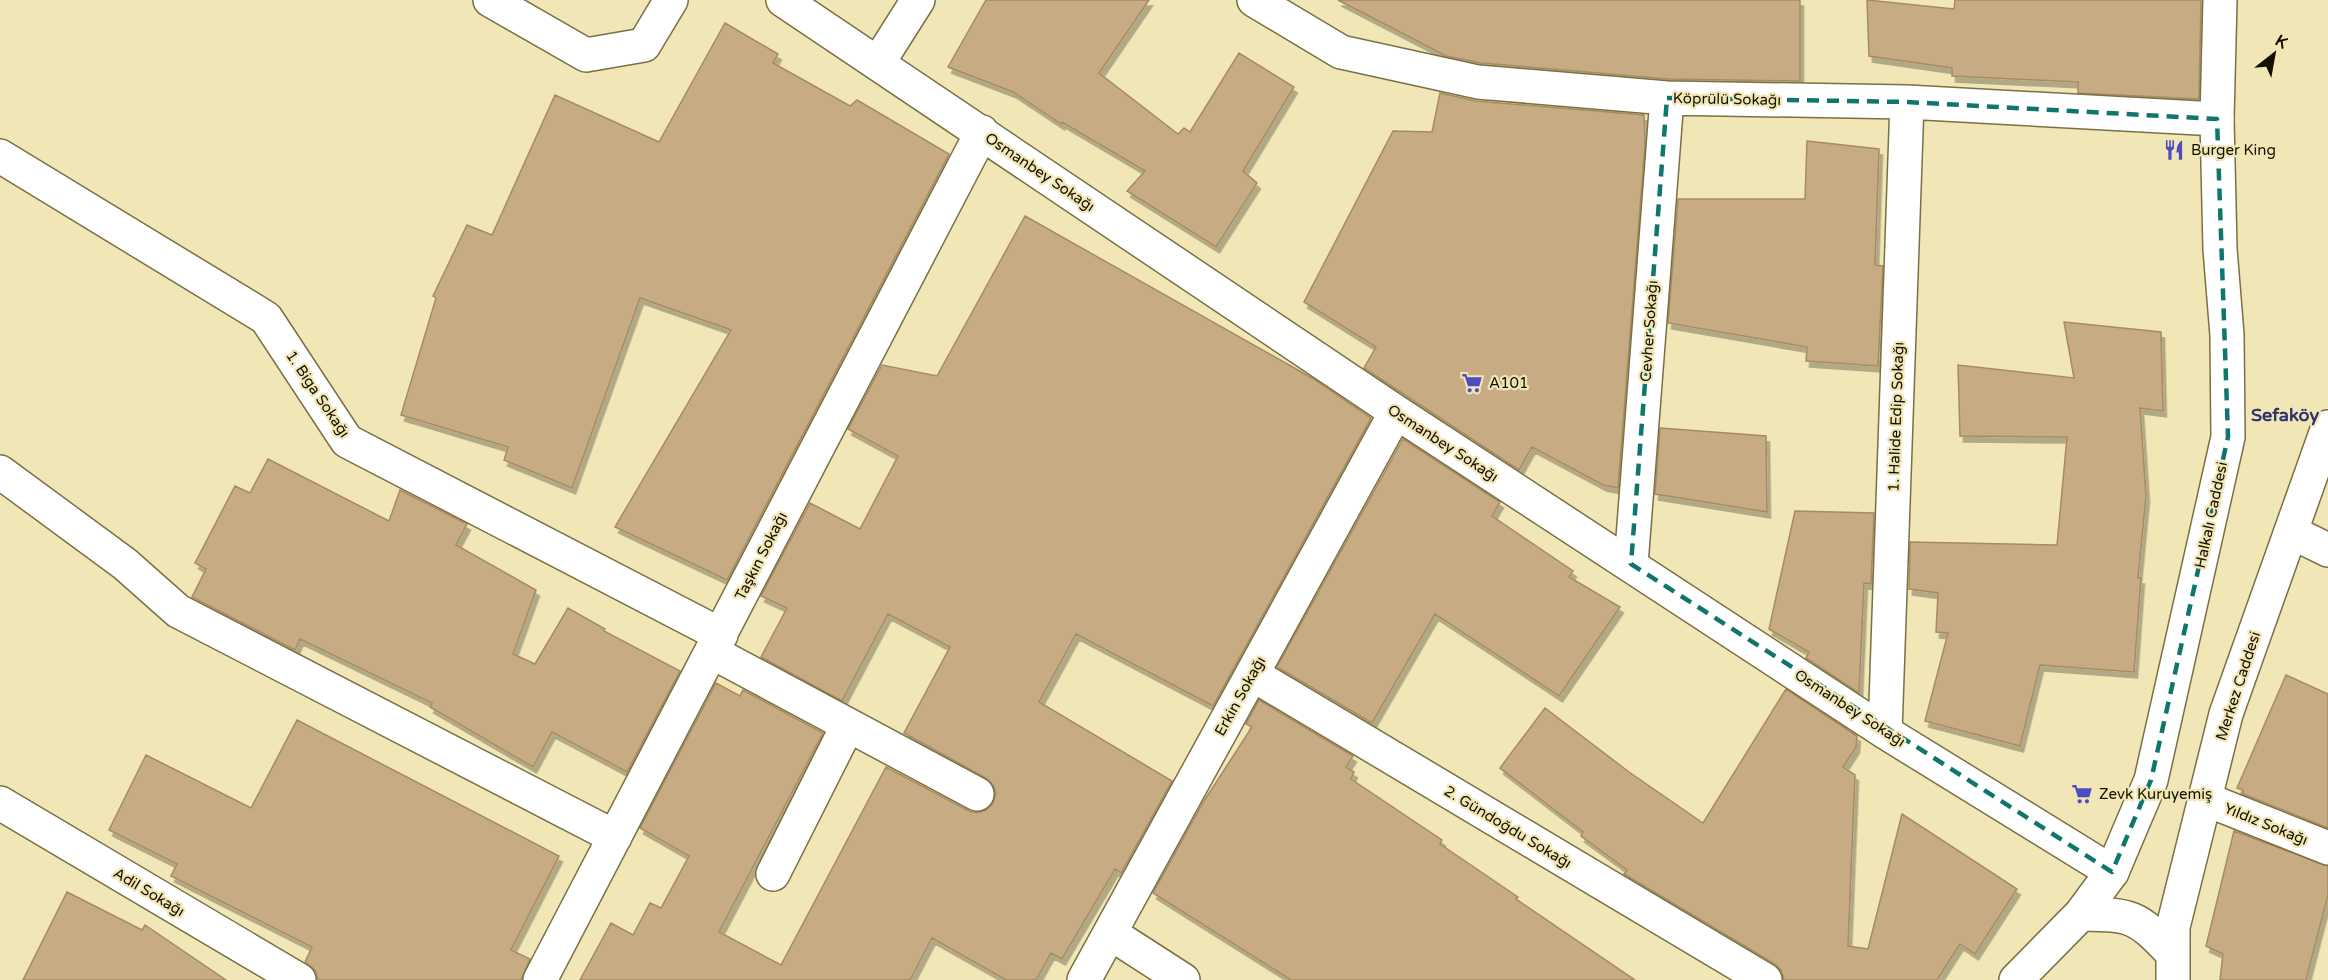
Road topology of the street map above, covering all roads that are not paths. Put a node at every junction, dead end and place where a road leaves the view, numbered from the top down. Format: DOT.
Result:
graph roads {
  1 [pos="490,0"];
  2 [pos="671,0"];
  3 [pos="783,0"];
  4 [pos="918,0"];
  5 [pos="1254,0"];
  6 [pos="2220,0"];
  7 [pos="878,63"];
  8 [pos="1667,98"];
  9 [pos="1906,102"];
  10 [pos="2217,119"];
  11 [pos="982,132"];
  12 [pos="0,156"];
  13 [pos="1396,412"];
  14 [pos="2328,427"];
  15 [pos="0,472"];
  16 [pos="2291,532"];
  17 [pos="2328,550"];
  18 [pos="1631,564"];
  19 [pos="716,644"];
  20 [pos="1252,674"];
  21 [pos="848,725"];
  22 [pos="1885,732"];
  23 [pos="977,794"];
  24 [pos="2205,799"];
  25 [pos="0,803"];
  26 [pos="615,837"];
  27 [pos="2328,848"];
  28 [pos="2112,872"];
  29 [pos="773,874"];
  30 [pos="2080,914"];
  31 [pos="1110,933"];
  32 [pos="2172,966"];
  33 [pos="299,980"];
  34 [pos="540,980"];
  35 [pos="1084,980"];
  36 [pos="1184,980"];
  37 [pos="1765,980"];
  38 [pos="2016,980"];
  1 -- 2 [label="street"];
  3 -- 7 [label="street, Osmanbey Sokağı"];
  4 -- 7 [label="street"];
  5 -- 8 [label="street, Köprülü Sokağı"];
  6 -- 10 [label="street, Halkalı Caddesi"];
  7 -- 11 [label="street, Osmanbey Sokağı"];
  8 -- 9 [label="street, Köprülü Sokağı"];
  8 -- 18 [label="street, Cevher Sokağı"];
  9 -- 10 [label="street, Köprülü Sokağı"];
  9 -- 22 [label="street, 1. Halide Edip Sokağı"];
  10 -- 28 [label="street, Halkalı Caddesi"];
  11 -- 13 [label="street, Osmanbey Sokağı"];
  11 -- 19 [label="street, Taşkın Sokağı"];
  12 -- 19 [label="street, 1. Biga Sokağı"];
  13 -- 18 [label="street, Osmanbey Sokağı"];
  13 -- 20 [label="street, Erkin Sokağı"];
  14 -- 16 [label="street, Merkez Caddesi"];
  15 -- 26 [label="street"];
  16 -- 17 [label="street"];
  16 -- 24 [label="street, Merkez Caddesi"];
  18 -- 22 [label="street, Osmanbey Sokağı"];
  19 -- 21 [label="street, 1. Biga Sokağı"];
  19 -- 26 [label="street, Taşkın Sokağı"];
  20 -- 31 [label="street, Erkin Sokağı"];
  20 -- 37 [label="street, 2. Gündoğdu Sokağı"];
  21 -- 23 [label="street, 1. Biga Sokağı"];
  21 -- 29 [label="street"];
  22 -- 28 [label="street, Osmanbey Sokağı"];
  24 -- 27 [label="street, Yıldız Sokağı"];
  24 -- 32 [label="street, Merkez Caddesi"];
  25 -- 33 [label="street, Adil Sokağı"];
  26 -- 34 [label="street, Taşkın Sokağı"];
  28 -- 30 [label="street, Halkalı Caddesi"];
  30 -- 32 [label="street"];
  30 -- 38 [label="street, Halkalı Caddesi"];
  31 -- 35 [label="street, Erkin Sokağı"];
  31 -- 36 [label="street"];
}
